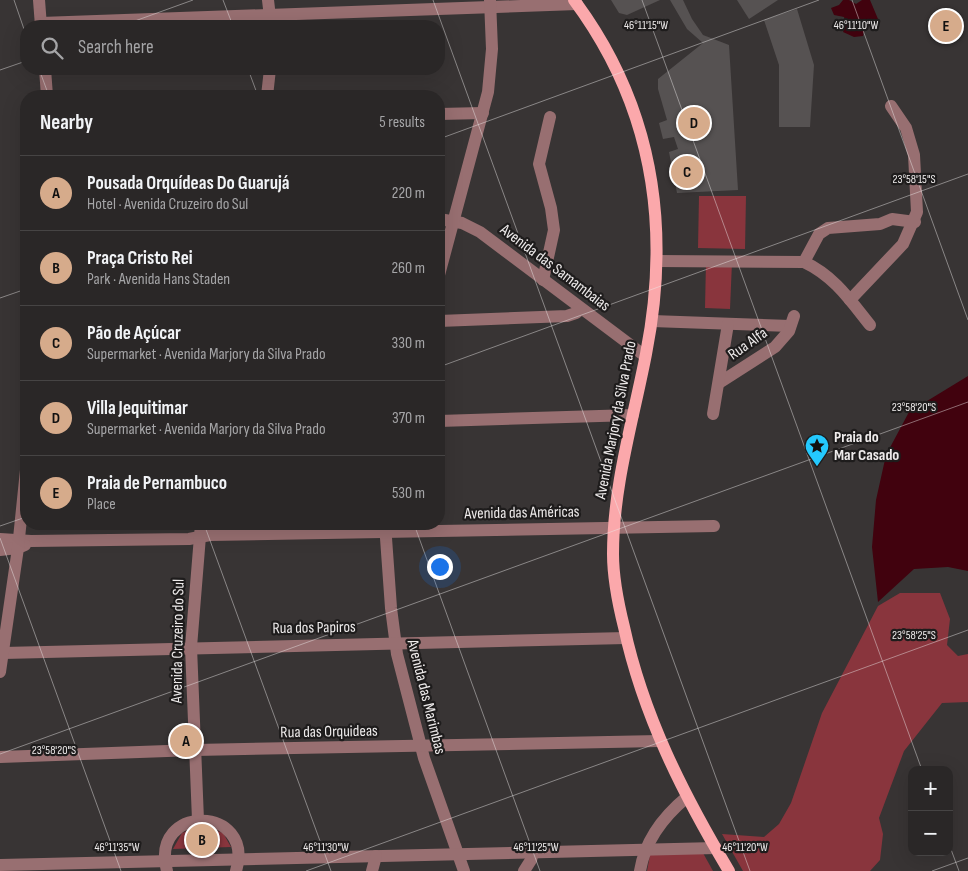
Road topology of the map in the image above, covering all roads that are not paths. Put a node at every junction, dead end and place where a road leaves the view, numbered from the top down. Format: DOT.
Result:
graph roads {
  1 [pos="39,0"];
  2 [pos="268,0"];
  3 [pos="576,2"];
  4 [pos="490,3"];
  5 [pos="41,20"];
  6 [pos="271,20"];
  7 [pos="294,20"];
  8 [pos="45,75"];
  9 [pos="270,75"];
  10 [pos="47,90"];
  11 [pos="268,90"];
  12 [pos="891,106"];
  13 [pos="483,113"];
  14 [pos="445,114"];
  15 [pos="550,117"];
  16 [pos="445,219"];
  17 [pos="453,220"];
  18 [pos="915,222"];
  19 [pos="445,251"];
  20 [pos="657,261"];
  21 [pos="804,262"];
  22 [pos="543,280"];
  23 [pos="850,300"];
  24 [pos="581,309"];
  25 [pos="652,320"];
  26 [pos="445,321"];
  27 [pos="728,324"];
  28 [pos="870,325"];
  29 [pos="646,356"];
  30 [pos="719,383"];
  31 [pos="712,414"];
  32 [pos="633,415"];
  33 [pos="445,421"];
  34 [pos="714,526"];
  35 [pos="445,527"];
  36 [pos="614,528"];
  37 [pos="24,530"];
  38 [pos="200,530"];
  39 [pos="319,530"];
  40 [pos="385,530"];
  41 [pos="199,538"];
  42 [pos="0,539"];
  43 [pos="23,543"];
  44 [pos="0,550"];
  45 [pos="626,638"];
  46 [pos="395,643"];
  47 [pos="191,647"];
  48 [pos="3,653"];
  49 [pos="0,672"];
  50 [pos="659,741"];
  51 [pos="421,747"];
  52 [pos="195,750"];
  53 [pos="0,757"];
  54 [pos="687,797"];
  55 [pos="198,820"];
  56 [pos="716,848"];
  57 [pos="646,850"];
  58 [pos="533,852"];
  59 [pos="456,853"];
  60 [pos="376,856"];
  61 [pos="239,858"];
  62 [pos="0,864"];
  63 [pos="166,866"];
  64 [pos="99,867"];
  65 [pos="236,871"];
  66 [pos="372,871"];
  67 [pos="464,871"];
  68 [pos="524,871"];
  69 [pos="640,871"];
  70 [pos="729,871"];
  1 -- 5 [label="street"];
  2 -- 6 [label="street"];
  3 -- 4 [label="street"];
  3 -- 20 [label="main road, Avenida Marjory da Silva Prado"];
  4 -- 7 [label="street"];
  4 -- 13 [label="street"];
  8 -- 10 [label="street"];
  9 -- 11 [label="street"];
  12 -- 18 [label="street"];
  13 -- 14 [label="street"];
  13 -- 17 [label="street"];
  15 -- 22 [label="street"];
  16 -- 17 [label="street, Avenida das Samambaias"];
  17 -- 19 [label="street"];
  17 -- 22 [label="street, Avenida das Samambaias"];
  18 -- 21 [label="street"];
  18 -- 23 [label="street"];
  20 -- 21 [label="street"];
  20 -- 25 [label="main road, Avenida Marjory da Silva Prado"];
  21 -- 23 [label="street"];
  22 -- 24 [label="street, Avenida das Samambaias"];
  23 -- 28 [label="street"];
  24 -- 26 [label="street"];
  24 -- 29 [label="street, Avenida das Samambaias"];
  25 -- 27 [label="street, Rua Alfa"];
  25 -- 29 [label="main road, Avenida Marjory da Silva Prado"];
  27 -- 30 [label="street, Rua Alfa"];
  27 -- 30 [label="street, Rua Alfa"];
  29 -- 32 [label="main road, Avenida Marjory da Silva Prado"];
  30 -- 31 [label="street, Rua Alfa"];
  32 -- 33 [label="street"];
  32 -- 36 [label="main road, Avenida Marjory da Silva Prado"];
  34 -- 36 [label="street, Avenida das Américas"];
  35 -- 36 [label="street, Avenida das Américas"];
  36 -- 45 [label="main road, Avenida Marjory da Silva Prado"];
  37 -- 43 [label="street"];
  38 -- 41 [label="street, Avenida Cruzeiro do Sul"];
  39 -- 41 [label="street, Avenida das Américas"];
  40 -- 46 [label="street, Avenida das Marimbas"];
  41 -- 43 [label="street, Avenida das Américas"];
  41 -- 47 [label="street, Avenida Cruzeiro do Sul"];
  42 -- 43 [label="street, Avenida das Américas"];
  43 -- 44 [label="street, Avenida das Américas"];
  43 -- 48 [label="street"];
  45 -- 46 [label="street, Rua dos Papiros"];
  45 -- 50 [label="main road, Avenida Marjory da Silva Prado"];
  46 -- 47 [label="street, Rua dos Papiros"];
  46 -- 51 [label="street, Avenida das Marimbas"];
  47 -- 48 [label="street, Rua dos Papiros"];
  47 -- 52 [label="street, Avenida Cruzeiro do Sul"];
  48 -- 49 [label="street"];
  50 -- 51 [label="street, Rua das Orquideas"];
  50 -- 54 [label="main road, Avenida Marjory da Silva Prado"];
  51 -- 52 [label="street, Rua das Orquideas"];
  51 -- 59 [label="street, Avenida das Marimbas"];
  52 -- 53 [label="street, Rua das Orquideas"];
  52 -- 55 [label="street, Avenida Cruzeiro do Sul"];
  54 -- 56 [label="main road, Avenida Marjory da Silva Prado"];
  54 -- 57 [label="street"];
  55 -- 61 [label="street"];
  55 -- 63 [label="street"];
  56 -- 57 [label="street"];
  56 -- 70 [label="main road, Avenida Marjory da Silva Prado"];
  57 -- 58 [label="street"];
  57 -- 69 [label="street"];
  58 -- 59 [label="street"];
  58 -- 68 [label="street"];
  59 -- 60 [label="street"];
  59 -- 67 [label="street, Avenida das Marimbas"];
  60 -- 61 [label="street"];
  60 -- 66 [label="street"];
  61 -- 63 [label="street"];
  61 -- 65 [label="street"];
  62 -- 64 [label="street"];
  63 -- 64 [label="street"];
}
